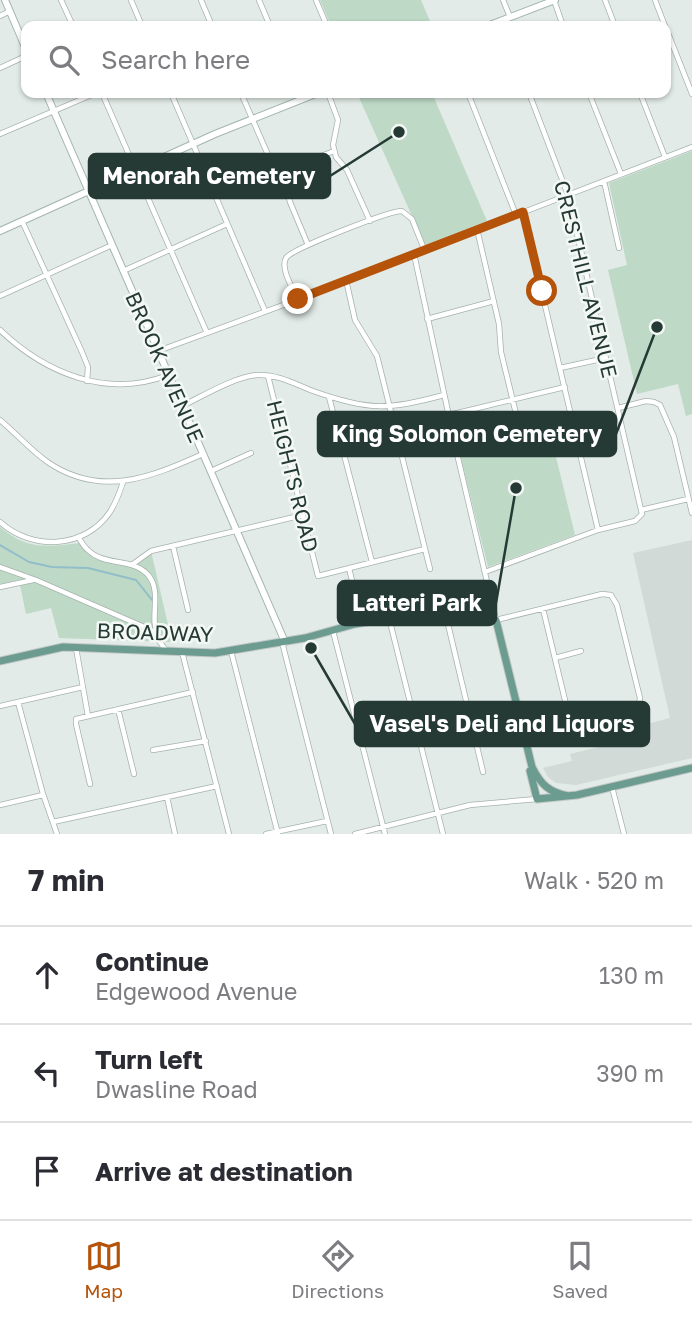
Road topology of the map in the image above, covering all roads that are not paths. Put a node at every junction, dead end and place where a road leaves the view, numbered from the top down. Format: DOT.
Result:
graph roads {
  1 [pos="5,0"];
  2 [pos="61,0"];
  3 [pos="131,0"];
  4 [pos="259,0"];
  5 [pos="316,0"];
  6 [pos="503,0"];
  7 [pos="554,0"];
  8 [pos="604,0"];
  9 [pos="655,0"];
  10 [pos="204,1"];
  11 [pos="10,11"];
  12 [pos="0,16"];
  13 [pos="510,17"];
  14 [pos="71,21"];
  15 [pos="140,21"];
  16 [pos="210,21"];
  17 [pos="268,21"];
  18 [pos="325,21"];
  19 [pos="505,21"];
  20 [pos="562,21"];
  21 [pos="613,21"];
  22 [pos="664,21"];
  23 [pos="21,37"];
  24 [pos="671,40"];
  25 [pos="21,58"];
  26 [pos="0,68"];
  27 [pos="692,94"];
  28 [pos="48,98"];
  29 [pos="84,98"];
  30 [pos="104,98"];
  31 [pos="173,98"];
  32 [pos="243,98"];
  33 [pos="296,98"];
  34 [pos="330,98"];
  35 [pos="470,98"];
  36 [pos="531,98"];
  37 [pos="591,98"];
  38 [pos="642,98"];
  39 [pos="54,111"];
  40 [pos="252,119"];
  41 [pos="0,134"];
  42 [pos="193,144"];
  43 [pos="692,147"];
  44 [pos="334,151"];
  45 [pos="665,158"];
  46 [pos="135,170"];
  47 [pos="621,174"];
  48 [pos="280,176"];
  49 [pos="604,181"];
  50 [pos="89,191"];
  51 [pos="569,195"];
  52 [pos="523,212"];
  53 [pos="516,215"];
  54 [pos="22,221"];
  55 [pos="370,221"];
  56 [pos="227,224"];
  57 [pos="477,229"];
  58 [pos="0,231"];
  59 [pos="112,245"];
  60 [pos="308,245"];
  61 [pos="619,248"];
  62 [pos="170,249"];
  63 [pos="424,249"];
  64 [pos="414,254"];
  65 [pos="123,271"];
  66 [pos="47,275"];
  67 [pos="346,280"];
  68 [pos="0,296"];
  69 [pos="298,299"];
  70 [pos="494,301"];
  71 [pos="265,311"];
  72 [pos="428,319"];
  73 [pos="0,330"];
  74 [pos="207,333"];
  75 [pos="158,351"];
  76 [pos="606,358"];
  77 [pos="561,368"];
  78 [pos="168,375"];
  79 [pos="268,376"];
  80 [pos="87,381"];
  81 [pos="565,387"];
  82 [pos="444,395"];
  83 [pos="329,396"];
  84 [pos="512,399"];
  85 [pos="182,406"];
  86 [pos="389,407"];
  87 [pos="618,408"];
  88 [pos="449,415"];
  89 [pos="0,420"];
  90 [pos="518,422"];
  91 [pos="251,453"];
  92 [pos="203,454"];
  93 [pos="211,471"];
  94 [pos="123,482"];
  95 [pos="688,499"];
  96 [pos="641,509"];
  97 [pos="692,513"];
  98 [pos="303,515"];
  99 [pos="0,522"];
  100 [pos="598,530"];
  101 [pos="237,531"];
  102 [pos="78,537"];
  103 [pos="173,546"];
  104 [pos="425,549"];
  105 [pos="372,562"];
  106 [pos="133,564"];
  107 [pos="0,567"];
  108 [pos="349,568"];
  109 [pos="430,569"];
  110 [pos="485,572"];
  111 [pos="36,580"];
  112 [pos="0,587"];
  113 [pos="543,609"];
  114 [pos="188,610"];
  115 [pos="389,618"];
  116 [pos="446,619"];
  117 [pos="496,620"];
  118 [pos="362,622"];
  119 [pos="333,630"];
  120 [pos="284,642"];
  121 [pos="75,647"];
  122 [pos="165,649"];
  123 [pos="182,651"];
  124 [pos="231,651"];
  125 [pos="581,651"];
  126 [pos="555,658"];
  127 [pos="0,661"];
  128 [pos="83,687"];
  129 [pos="193,692"];
  130 [pos="18,702"];
  131 [pos="466,703"];
  132 [pos="0,706"];
  133 [pos="118,709"];
  134 [pos="88,716"];
  135 [pos="414,716"];
  136 [pos="571,725"];
  137 [pos="524,736"];
  138 [pos="206,741"];
  139 [pos="153,750"];
  140 [pos="532,767"];
  141 [pos="692,768"];
  142 [pos="483,772"];
  143 [pos="134,774"];
  144 [pos="90,784"];
  145 [pos="217,786"];
  146 [pos="612,786"];
  147 [pos="43,795"];
  148 [pos="569,796"];
  149 [pos="167,797"];
  150 [pos="537,800"];
  151 [pos="0,805"];
  152 [pos="438,813"];
  153 [pos="327,821"];
  154 [pos="53,822"];
  155 [pos="383,827"];
  156 [pos="278,833"];
  157 [pos="57,834"];
  158 [pos="175,834"];
  159 [pos="229,834"];
  160 [pos="267,834"];
  161 [pos="331,834"];
  162 [pos="355,834"];
  163 [pos="385,834"];
  164 [pos="443,834"];
  165 [pos="624,834"];
  1 -- 11 [label="main road"];
  2 -- 14 [label="street"];
  3 -- 15 [label="street"];
  4 -- 17 [label="street"];
  5 -- 18 [label="street"];
  6 -- 13 [label="street"];
  7 -- 13 [label="main road"];
  7 -- 20 [label="street"];
  8 -- 21 [label="street"];
  9 -- 22 [label="street"];
  10 -- 16 [label="street"];
  11 -- 12 [label="street"];
  11 -- 23 [label="main road"];
  13 -- 19 [label="main road"];
  24 -- 27 [label="street"];
  25 -- 26 [label="street"];
  28 -- 39 [label="main road, BROOK AVENUE"];
  29 -- 39 [label="street"];
  30 -- 46 [label="street"];
  31 -- 42 [label="street"];
  32 -- 40 [label="street"];
  33 -- 40 [label="main road"];
  34 -- 44 [label="street"];
  35 -- 53 [label="street"];
  36 -- 51 [label="street, CRESTHILL AVENUE"];
  37 -- 47 [label="street"];
  38 -- 45 [label="street"];
  39 -- 41 [label="street"];
  39 -- 50 [label="main road, BROOK AVENUE"];
  40 -- 42 [label="main road"];
  40 -- 48 [label="street"];
  42 -- 46 [label="main road"];
  42 -- 56 [label="street"];
  43 -- 45 [label="street"];
  44 -- 48 [label="street"];
  44 -- 55 [label="street"];
  45 -- 47 [label="street"];
  46 -- 50 [label="main road"];
  46 -- 62 [label="street"];
  47 -- 49 [label="street"];
  48 -- 60 [label="street"];
  49 -- 51 [label="street"];
  49 -- 61 [label="street"];
  50 -- 54 [label="main road"];
  50 -- 59 [label="main road, BROOK AVENUE"];
  51 -- 52 [label="street"];
  51 -- 76 [label="street, CRESTHILL AVENUE"];
  52 -- 53 [label="street"];
  52 -- 77 [label="street"];
  53 -- 57 [label="street"];
  54 -- 58 [label="main road"];
  54 -- 66 [label="street"];
  55 -- 60 [label="street"];
  55 -- 63 [label="street"];
  56 -- 62 [label="street"];
  56 -- 71 [label="street"];
  57 -- 63 [label="street"];
  57 -- 70 [label="street"];
  59 -- 65 [label="main road, BROOK AVENUE"];
  59 -- 66 [label="street"];
  60 -- 69 [label="street"];
  62 -- 65 [label="street"];
  62 -- 74 [label="street"];
  63 -- 64 [label="street"];
  64 -- 67 [label="street"];
  64 -- 72 [label="street"];
  65 -- 75 [label="main road, BROOK AVENUE"];
  66 -- 68 [label="street"];
  66 -- 80 [label="street"];
  67 -- 69 [label="street"];
  67 -- 86 [label="street"];
  69 -- 71 [label="street"];
  70 -- 72 [label="street"];
  70 -- 84 [label="street"];
  71 -- 74 [label="street"];
  72 -- 82 [label="street"];
  73 -- 80 [label="street"];
  74 -- 75 [label="street"];
  75 -- 78 [label="main road, BROOK AVENUE"];
  76 -- 77 [label="street"];
  76 -- 87 [label="street, CRESTHILL AVENUE"];
  77 -- 81 [label="street"];
  78 -- 80 [label="street"];
  78 -- 85 [label="main road, BROOK AVENUE"];
  79 -- 83 [label="street"];
  79 -- 85 [label="street"];
  79 -- 98 [label="street, HEIGHTS ROAD"];
  81 -- 84 [label="street"];
  81 -- 100 [label="street"];
  82 -- 86 [label="street"];
  82 -- 88 [label="street"];
  83 -- 86 [label="street"];
  83 -- 105 [label="street"];
  84 -- 88 [label="street"];
  84 -- 90 [label="street"];
  85 -- 92 [label="main road, BROOK AVENUE"];
  86 -- 104 [label="street"];
  87 -- 95 [label="street"];
  87 -- 96 [label="street, CRESTHILL AVENUE"];
  88 -- 110 [label="street"];
  89 -- 94 [label="street"];
  91 -- 93 [label="street"];
  92 -- 93 [label="main road, BROOK AVENUE"];
  92 -- 94 [label="street"];
  93 -- 101 [label="main road, BROOK AVENUE"];
  94 -- 102 [label="street"];
  95 -- 96 [label="street"];
  95 -- 97 [label="street"];
  96 -- 100 [label="street"];
  98 -- 101 [label="street"];
  98 -- 108 [label="street, HEIGHTS ROAD"];
  99 -- 102 [label="street"];
  100 -- 110 [label="street"];
  101 -- 103 [label="street"];
  101 -- 120 [label="main road, BROOK AVENUE"];
  102 -- 106 [label="street"];
  103 -- 106 [label="street"];
  103 -- 114 [label="street"];
  104 -- 105 [label="street"];
  104 -- 109 [label="street"];
  105 -- 108 [label="street"];
  106 -- 122 [label="street"];
  107 -- 111 [label="street"];
  108 -- 118 [label="street"];
  110 -- 117 [label="street"];
  111 -- 112 [label="street"];
  111 -- 122 [label="street"];
  113 -- 117 [label="street"];
  113 -- 126 [label="street"];
  113 -- 136 [label="street"];
  115 -- 116 [label="main road, BROADWAY"];
  115 -- 118 [label="main road, BROADWAY"];
  115 -- 135 [label="street"];
  116 -- 117 [label="main road, BROADWAY"];
  116 -- 131 [label="street"];
  117 -- 137 [label="main road"];
  118 -- 119 [label="main road, BROADWAY"];
  119 -- 120 [label="main road, BROADWAY"];
  119 -- 155 [label="street"];
  120 -- 124 [label="main road, BROADWAY"];
  120 -- 153 [label="street"];
  121 -- 122 [label="main road, BROADWAY"];
  121 -- 127 [label="main road, BROADWAY"];
  121 -- 128 [label="street"];
  122 -- 123 [label="main road, BROADWAY"];
  123 -- 124 [label="main road, BROADWAY"];
  123 -- 129 [label="street"];
  124 -- 156 [label="street"];
  125 -- 126 [label="street"];
  126 -- 136 [label="street"];
  128 -- 130 [label="street"];
  128 -- 134 [label="street"];
  129 -- 133 [label="street"];
  129 -- 138 [label="street"];
  130 -- 132 [label="street"];
  130 -- 147 [label="street"];
  131 -- 135 [label="street"];
  131 -- 142 [label="street"];
  133 -- 134 [label="street"];
  133 -- 143 [label="street"];
  134 -- 144 [label="street"];
  135 -- 152 [label="street"];
  136 -- 137 [label="street"];
  137 -- 140 [label="main road"];
  138 -- 139 [label="street"];
  138 -- 145 [label="street"];
  140 -- 148 [label="main road"];
  140 -- 150 [label="main road"];
  141 -- 146 [label="main road"];
  145 -- 149 [label="street"];
  145 -- 159 [label="street"];
  146 -- 148 [label="main road"];
  146 -- 165 [label="street"];
  147 -- 151 [label="street"];
  147 -- 154 [label="street"];
  148 -- 150 [label="main road"];
  149 -- 154 [label="street"];
  149 -- 158 [label="street"];
  150 -- 152 [label="street"];
  152 -- 155 [label="street"];
  152 -- 164 [label="street"];
  153 -- 156 [label="street"];
  153 -- 161 [label="street"];
  154 -- 157 [label="street"];
  155 -- 162 [label="street"];
  155 -- 163 [label="street"];
  156 -- 160 [label="street"];
}
